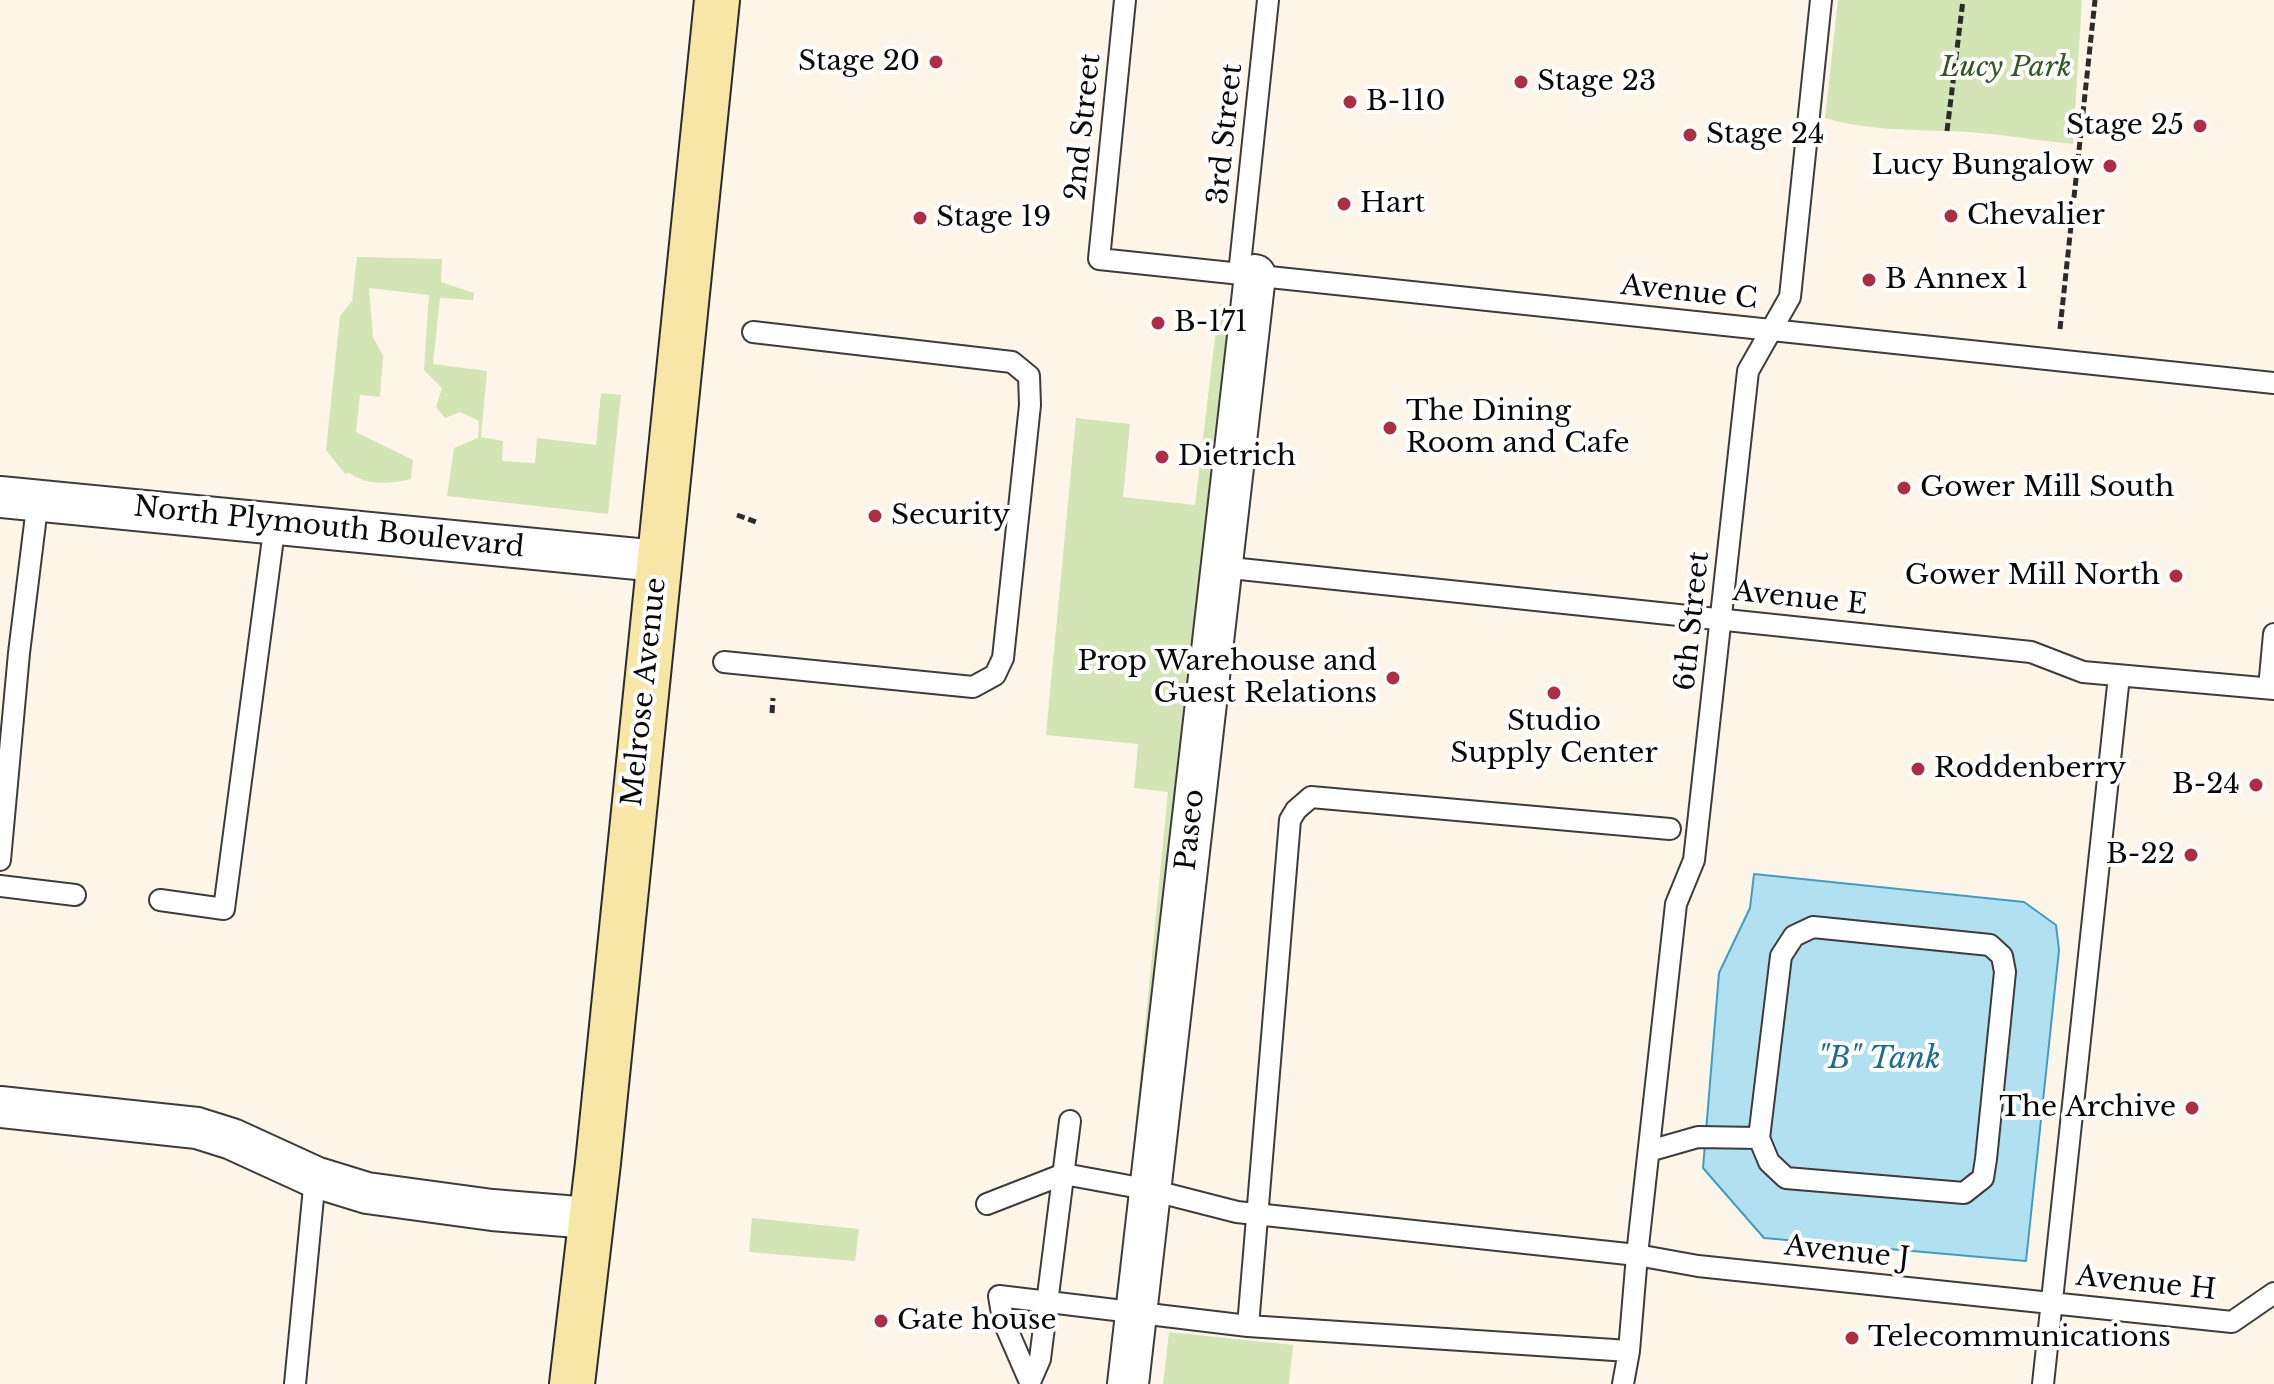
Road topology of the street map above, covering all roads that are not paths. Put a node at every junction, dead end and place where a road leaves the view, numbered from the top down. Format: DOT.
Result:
graph roads {
  1 [pos="717,0"];
  2 [pos="1125,0"];
  3 [pos="1268,0"];
  4 [pos="1821,0"];
  5 [pos="1099,259"];
  6 [pos="1247,275"];
  7 [pos="1771,330"];
  8 [pos="753,332"];
  9 [pos="2274,383"];
  10 [pos="19,498"];
  11 [pos="275,523"];
  12 [pos="658,561"];
  13 [pos="1221,567"];
  14 [pos="1722,619"];
  15 [pos="2274,634"];
  16 [pos="724,662"];
  17 [pos="2119,676"];
  18 [pos="2271,689"];
  19 [pos="1670,829"];
  20 [pos="0,860"];
  21 [pos="0,886"];
  22 [pos="75,895"];
  23 [pos="160,900"];
  24 [pos="0,1107"];
  25 [pos="1070,1121"];
  26 [pos="1759,1138"];
  27 [pos="1649,1151"];
  28 [pos="1064,1174"];
  29 [pos="315,1177"];
  30 [pos="1151,1190"];
  31 [pos="987,1204"];
  32 [pos="1256,1215"];
  33 [pos="590,1218"];
  34 [pos="1637,1255"];
  35 [pos="2274,1293"];
  36 [pos="1048,1302"];
  37 [pos="2051,1302"];
  38 [pos="1137,1313"];
  39 [pos="1248,1326"];
  40 [pos="1629,1351"];
  41 [pos="295,1384"];
  42 [pos="572,1384"];
  43 [pos="1128,1384"];
  44 [pos="1623,1384"];
  45 [pos="2043,1384"];
  1 -- 12 [label="main road, Melrose Avenue"];
  2 -- 5 [label="lane, 2nd Street"];
  3 -- 6 [label="lane, 3rd Street"];
  4 -- 7 [label="lane, 6th Street"];
  5 -- 6 [label="lane, Avenue C"];
  6 -- 7 [label="lane, Avenue C"];
  6 -- 13 [label="street, Paseo"];
  7 -- 9 [label="lane, Avenue C"];
  7 -- 14 [label="lane, 6th Street"];
  8 -- 16 [label="lane"];
  10 -- 11 [label="street, North Plymouth Boulevard"];
  10 -- 20 [label="lane"];
  11 -- 12 [label="street, North Plymouth Boulevard"];
  11 -- 23 [label="lane"];
  12 -- 33 [label="main road, Melrose Avenue"];
  13 -- 14 [label="lane, Avenue E"];
  13 -- 30 [label="street, Paseo"];
  14 -- 17 [label="lane, Avenue E"];
  14 -- 27 [label="lane, 6th Street"];
  15 -- 18 [label="lane"];
  17 -- 18 [label="lane, Avenue E"];
  17 -- 37 [label="lane"];
  19 -- 32 [label="lane"];
  21 -- 22 [label="lane"];
  24 -- 29 [label="street"];
  25 -- 28 [label="lane"];
  26 -- 26 [label="lane"];
  26 -- 27 [label="lane"];
  27 -- 34 [label="lane, 6th Street"];
  28 -- 30 [label="lane, Avenue J"];
  28 -- 31 [label="lane"];
  28 -- 36 [label="lane"];
  29 -- 33 [label="street"];
  29 -- 41 [label="lane"];
  30 -- 32 [label="lane, Avenue J"];
  30 -- 38 [label="street, Paseo"];
  32 -- 34 [label="lane, Avenue J"];
  32 -- 39 [label="lane"];
  33 -- 42 [label="main road, Melrose Avenue"];
  34 -- 37 [label="lane, Avenue J"];
  34 -- 40 [label="lane, 6th Street"];
  35 -- 37 [label="lane, Avenue H"];
  36 -- 36 [label="lane"];
  36 -- 38 [label="lane"];
  37 -- 45 [label="lane"];
  38 -- 39 [label="lane"];
  38 -- 43 [label="street, Paseo"];
  39 -- 40 [label="lane"];
  40 -- 44 [label="lane"];
}
